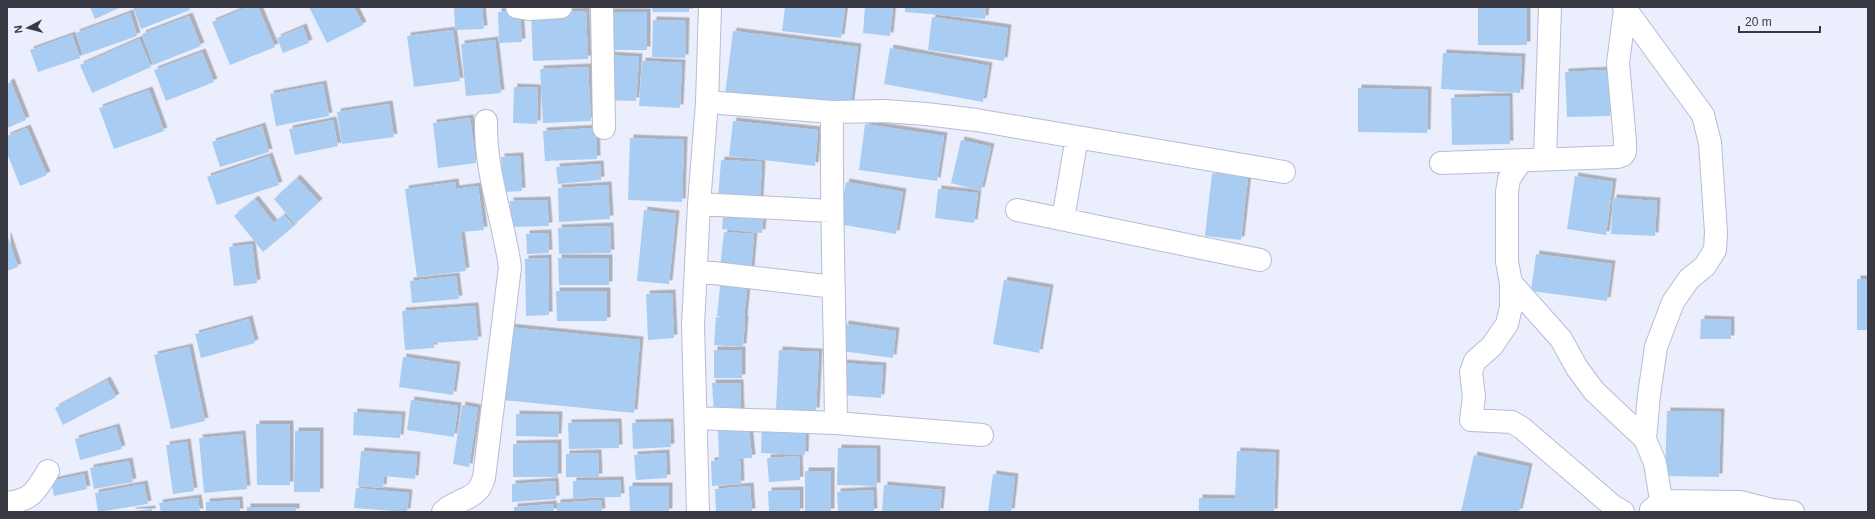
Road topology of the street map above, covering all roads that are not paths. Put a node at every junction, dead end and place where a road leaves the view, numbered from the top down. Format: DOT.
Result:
graph roads {
  1 [pos="517,7"];
  2 [pos="561,7"];
  3 [pos="602,7"];
  4 [pos="710,7"];
  5 [pos="1550,7"];
  6 [pos="1624,8"];
  7 [pos="707,102"];
  8 [pos="832,112"];
  9 [pos="486,121"];
  10 [pos="604,128"];
  11 [pos="1077,137"];
  12 [pos="1545,159"];
  13 [pos="1521,161"];
  14 [pos="1441,164"];
  15 [pos="1284,172"];
  16 [pos="698,204"];
  17 [pos="1017,210"];
  18 [pos="831,211"];
  19 [pos="1063,219"];
  20 [pos="1260,260"];
  21 [pos="696,271"];
  22 [pos="1511,283"];
  23 [pos="834,287"];
  24 [pos="696,418"];
  25 [pos="836,423"];
  26 [pos="982,435"];
  27 [pos="1644,439"];
  28 [pos="48,471"];
  29 [pos="7,503"];
  30 [pos="1658,508"];
  31 [pos="443,512"];
  32 [pos="698,512"];
  33 [pos="1623,512"];
  34 [pos="1793,512"];
  1 -- 2 [label="street"];
  3 -- 10 [label="street"];
  4 -- 7 [label="street"];
  5 -- 12 [label="street"];
  6 -- 12 [label="street"];
  6 -- 27 [label="street"];
  7 -- 8 [label="street"];
  7 -- 16 [label="street"];
  8 -- 11 [label="street"];
  8 -- 18 [label="street"];
  9 -- 31 [label="street"];
  11 -- 15 [label="street"];
  11 -- 19 [label="street"];
  12 -- 13 [label="street"];
  13 -- 14 [label="street"];
  13 -- 22 [label="street"];
  16 -- 18 [label="street"];
  16 -- 21 [label="street"];
  17 -- 19 [label="street"];
  18 -- 23 [label="street"];
  19 -- 20 [label="street"];
  21 -- 23 [label="street"];
  21 -- 24 [label="street"];
  22 -- 27 [label="street"];
  22 -- 33 [label="street"];
  23 -- 25 [label="street"];
  24 -- 25 [label="street"];
  24 -- 32 [label="street"];
  25 -- 26 [label="street"];
  27 -- 30 [label="street"];
  28 -- 29 [label="street"];
  30 -- 34 [label="street"];
}
